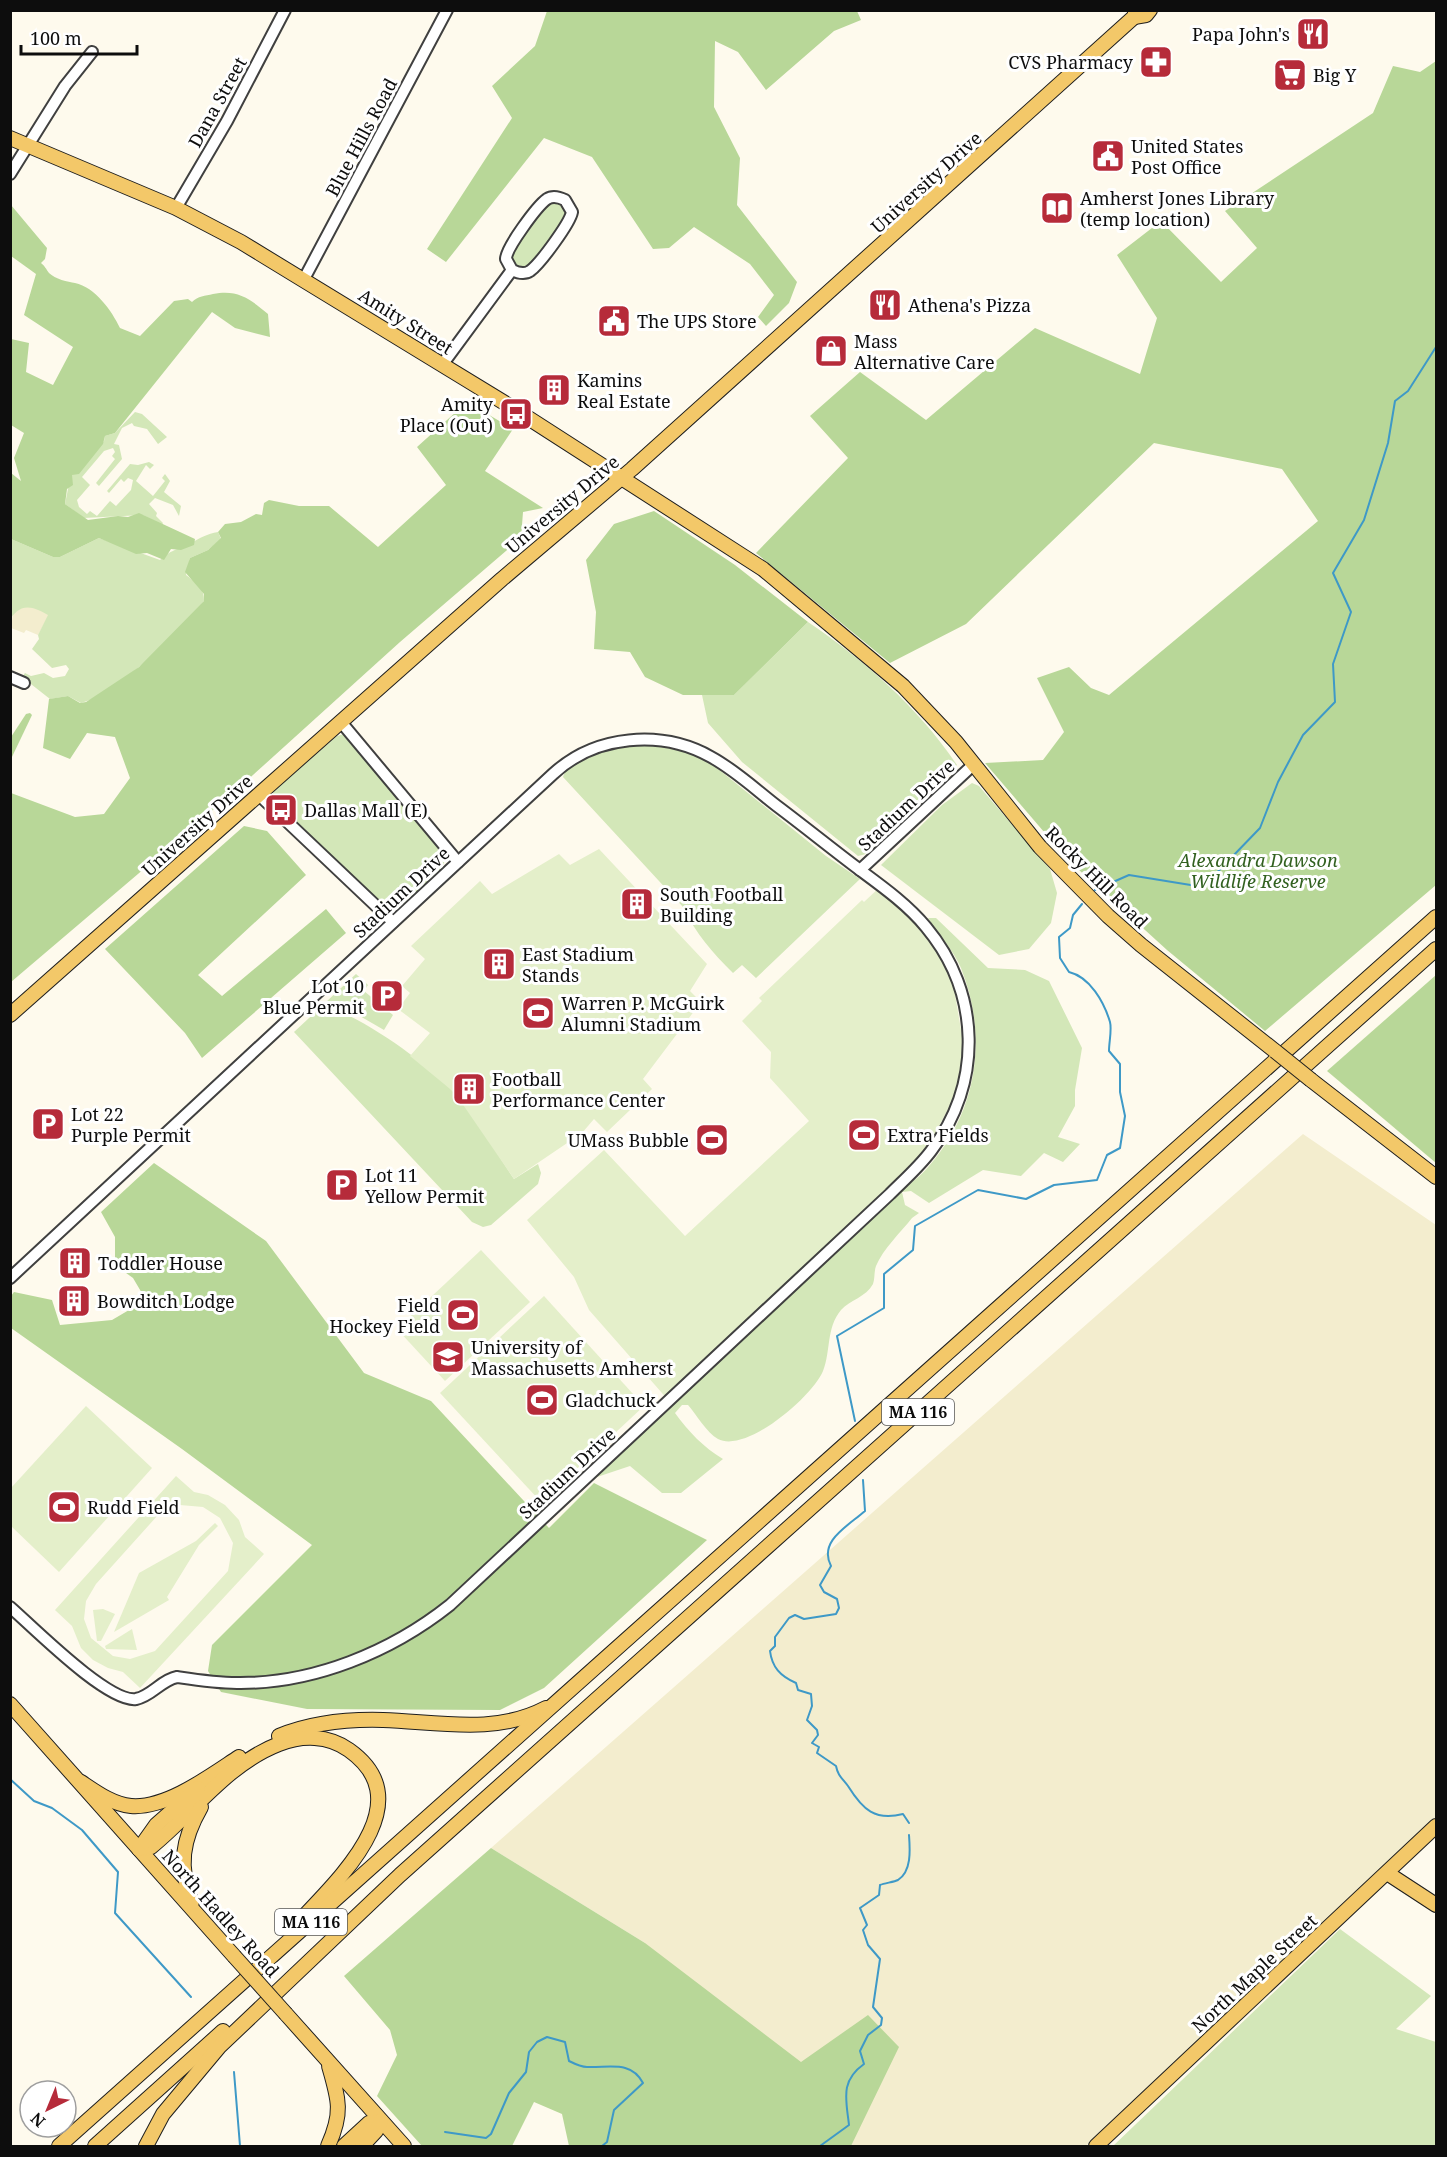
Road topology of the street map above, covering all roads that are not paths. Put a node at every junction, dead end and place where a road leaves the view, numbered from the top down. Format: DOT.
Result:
graph roads {
  1 [pos="285,10"];
  2 [pos="447,10"];
  3 [pos="1150,10"];
  4 [pos="1135,14"];
  5 [pos="92,52"];
  6 [pos="10,138"];
  7 [pos="27,145"];
  8 [pos="10,174"];
  9 [pos="176,208"];
  10 [pos="512,270"];
  11 [pos="304,279"];
  12 [pos="442,365"];
  13 [pos="621,478"];
  14 [pos="763,569"];
  15 [pos="10,677"];
  16 [pos="24,683"];
  17 [pos="341,722"];
  18 [pos="974,764"];
  19 [pos="259,795"];
  20 [pos="458,862"];
  21 [pos="860,870"];
  22 [pos="1437,917"];
  23 [pos="393,922"];
  24 [pos="1437,949"];
  25 [pos="10,1015"];
  26 [pos="1437,1177"];
  27 [pos="10,1278"];
  28 [pos="10,1607"];
  29 [pos="564,1698"];
  30 [pos="10,1704"];
  31 [pos="216,1779"];
  32 [pos="81,1782"];
  33 [pos="1437,1826"];
  34 [pos="139,1849"];
  35 [pos="1387,1873"];
  36 [pos="400,1875"];
  37 [pos="1437,1905"];
  38 [pos="196,1913"];
  39 [pos="261,1966"];
  40 [pos="328,2061"];
  41 [pos="381,2121"];
  42 [pos="59,2146"];
  43 [pos="95,2146"];
  44 [pos="146,2146"];
  45 [pos="328,2146"];
  46 [pos="344,2146"];
  47 [pos="362,2146"];
  48 [pos="404,2146"];
  49 [pos="1096,2146"];
  1 -- 9 [label="street, Dana Street"];
  2 -- 11 [label="street, Blue Hills Road"];
  3 -- 4 [label="main road, University Drive"];
  4 -- 13 [label="main road, University Drive"];
  5 -- 7 [label="street"];
  6 -- 7 [label="main road, Amity Street"];
  7 -- 8 [label="street"];
  7 -- 9 [label="main road, Amity Street"];
  9 -- 11 [label="main road, Amity Street"];
  10 -- 10 [label="street"];
  10 -- 12 [label="street"];
  11 -- 12 [label="main road, Amity Street"];
  12 -- 13 [label="main road, Amity Street"];
  13 -- 14 [label="main road, Amity Street"];
  13 -- 17 [label="main road, University Drive"];
  14 -- 18 [label="main road, Rocky Hill Road"];
  15 -- 16 [label="street"];
  17 -- 19 [label="main road, University Drive"];
  17 -- 20 [label="street"];
  18 -- 21 [label="street, Stadium Drive"];
  18 -- 26 [label="main road, Rocky Hill Road, bridge"];
  19 -- 23 [label="street"];
  19 -- 25 [label="main road, University Drive"];
  20 -- 21 [label="street, Stadium Drive"];
  20 -- 23 [label="street, Stadium Drive"];
  21 -- 28 [label="street, Stadium Drive"];
  22 -- 29 [label="main road, MA 116"];
  23 -- 27 [label="street, Stadium Drive"];
  24 -- 36 [label="main road, MA 116"];
  29 -- 31 [label="main road"];
  29 -- 39 [label="main road, MA 116"];
  30 -- 32 [label="main road, North Hadley Road"];
  31 -- 32 [label="main road"];
  31 -- 34 [label="main road"];
  31 -- 38 [label="main road"];
  31 -- 39 [label="main road"];
  32 -- 34 [label="main road, North Hadley Road"];
  33 -- 35 [label="main road, North Maple Street"];
  34 -- 38 [label="main road, North Hadley Road"];
  35 -- 37 [label="main road"];
  35 -- 49 [label="main road, North Maple Street"];
  36 -- 43 [label="main road, MA 116"];
  36 -- 44 [label="main road"];
  38 -- 40 [label="main road, North Hadley Road, bridge"];
  39 -- 42 [label="main road, MA 116"];
  40 -- 41 [label="main road, North Hadley Road"];
  40 -- 45 [label="main road"];
  41 -- 46 [label="main road"];
  41 -- 47 [label="main road"];
  41 -- 48 [label="main road, North Hadley Road"];
}
